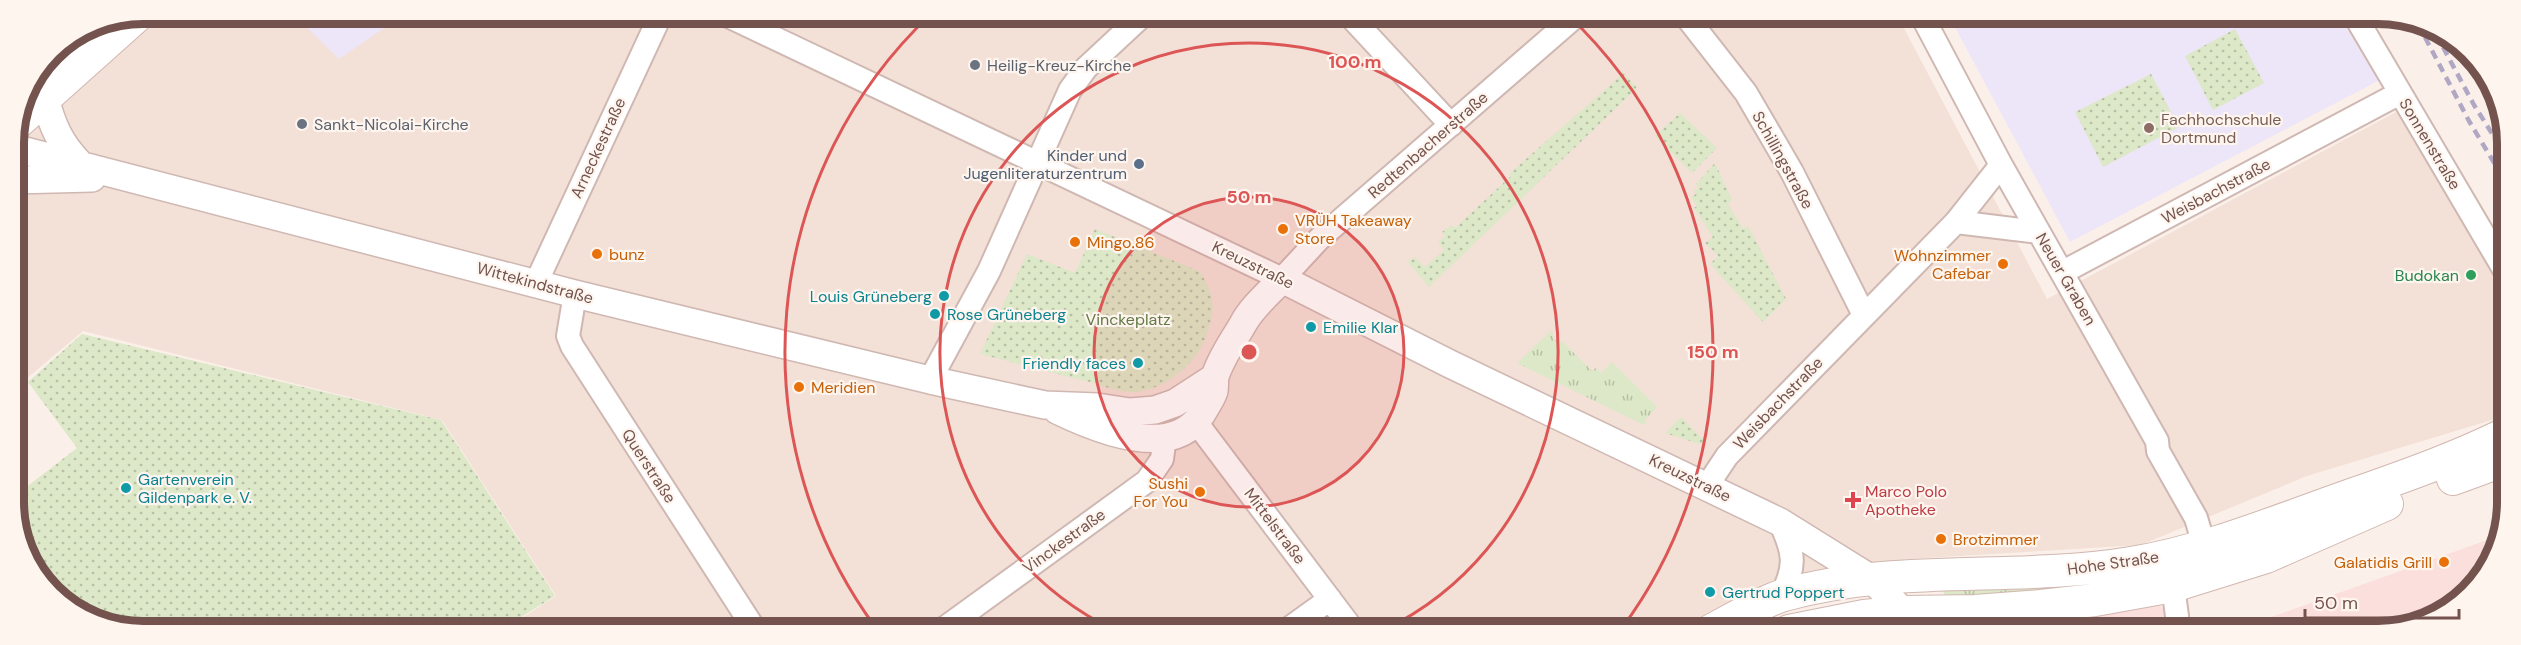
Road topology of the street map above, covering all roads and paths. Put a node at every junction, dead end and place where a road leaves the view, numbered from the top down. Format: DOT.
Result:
graph roads {
  1 [pos="656,24"];
  2 [pos="745,24"];
  3 [pos="1133,24"];
  4 [pos="1357,24"];
  5 [pos="1567,24"];
  6 [pos="1692,24"];
  7 [pos="1927,24"];
  8 [pos="2360,24"];
  9 [pos="127,25"];
  10 [pos="2400,93"];
  11 [pos="45,98"];
  12 [pos="28,113"];
  13 [pos="1451,125"];
  14 [pos="24,150"];
  15 [pos="1036,162"];
  16 [pos="80,164"];
  17 [pos="2001,165"];
  18 [pos="24,180"];
  19 [pos="141,182"];
  20 [pos="1956,222"];
  21 [pos="2038,232"];
  22 [pos="2497,257"];
  23 [pos="2063,272"];
  24 [pos="1282,279"];
  25 [pos="536,283"];
  26 [pos="575,294"];
  27 [pos="1864,315"];
  28 [pos="1215,377"];
  29 [pos="930,380"];
  30 [pos="1045,405"];
  31 [pos="1196,422"];
  32 [pos="1165,437"];
  33 [pos="2497,438"];
  34 [pos="2497,463"];
  35 [pos="1707,486"];
  36 [pos="1780,522"];
  37 [pos="2204,545"];
  38 [pos="2173,585"];
  39 [pos="1781,596"];
  40 [pos="1330,599"];
  41 [pos="1897,604"];
  42 [pos="749,621"];
  43 [pos="954,621"];
  44 [pos="1299,621"];
  45 [pos="1346,621"];
  46 [pos="1730,621"];
  47 [pos="1839,621"];
  48 [pos="2178,621"];
  1 -- 25 [label="street, Arneckestraße"];
  2 -- 15 [label="street, Kreuzstraße"];
  3 -- 15 [label="street"];
  4 -- 13 [label="street"];
  5 -- 13 [label="street, Redtenbacherstraße"];
  6 -- 27 [label="street, Schillingstraße"];
  7 -- 17 [label="street, Neuer Graben"];
  8 -- 10 [label="street, Sonnenstraße"];
  9 -- 11 [label="main road"];
  10 -- 22 [label="street, Sonnenstraße"];
  10 -- 23 [label="street, Weisbachstraße"];
  11 -- 12 [label="main road"];
  11 -- 16 [label="street"];
  13 -- 24 [label="street, Redtenbacherstraße"];
  14 -- 16 [label="street, Wittekindstraße"];
  15 -- 24 [label="street, Kreuzstraße"];
  15 -- 29 [label="street"];
  16 -- 19 [label="street, Wittekindstraße"];
  17 -- 20 [label="street, Weisbachstraße"];
  17 -- 21 [label="street, Neuer Graben"];
  18 -- 19 [label="street, Wittekindstraße"];
  19 -- 25 [label="street, Wittekindstraße"];
  20 -- 21 [label="street"];
  20 -- 27 [label="street, Weisbachstraße"];
  21 -- 23 [label="street, Neuer Graben"];
  23 -- 37 [label="street, Neuer Graben"];
  24 -- 28 [label="street"];
  24 -- 35 [label="street, Kreuzstraße"];
  25 -- 26 [label="street, Wittekindstraße"];
  26 -- 29 [label="street, Wittekindstraße"];
  26 -- 42 [label="street, Querstraße"];
  27 -- 35 [label="street, Weisbachstraße"];
  28 -- 30 [label="street"];
  28 -- 31 [label="street"];
  29 -- 30 [label="street"];
  30 -- 32 [label="street"];
  31 -- 32 [label="street"];
  31 -- 40 [label="street, Mittelstraße"];
  32 -- 43 [label="street, Vinckestraße"];
  33 -- 37 [label="main road, Hohe Straße"];
  34 -- 38 [label="main road, Hohe Straße"];
  35 -- 36 [label="street, Kreuzstraße"];
  36 -- 39 [label="street"];
  36 -- 41 [label="street, Kreuzstraße"];
  37 -- 41 [label="main road, Hohe Straße"];
  38 -- 41 [label="main road, Hohe Straße"];
  38 -- 48 [label="street"];
  39 -- 41 [label="main road, Hohe Straße"];
  39 -- 46 [label="main road, Hohe Straße"];
  40 -- 44 [label="street"];
  40 -- 45 [label="street, Mittelstraße"];
  41 -- 47 [label="main road, Hohe Straße"];
}
